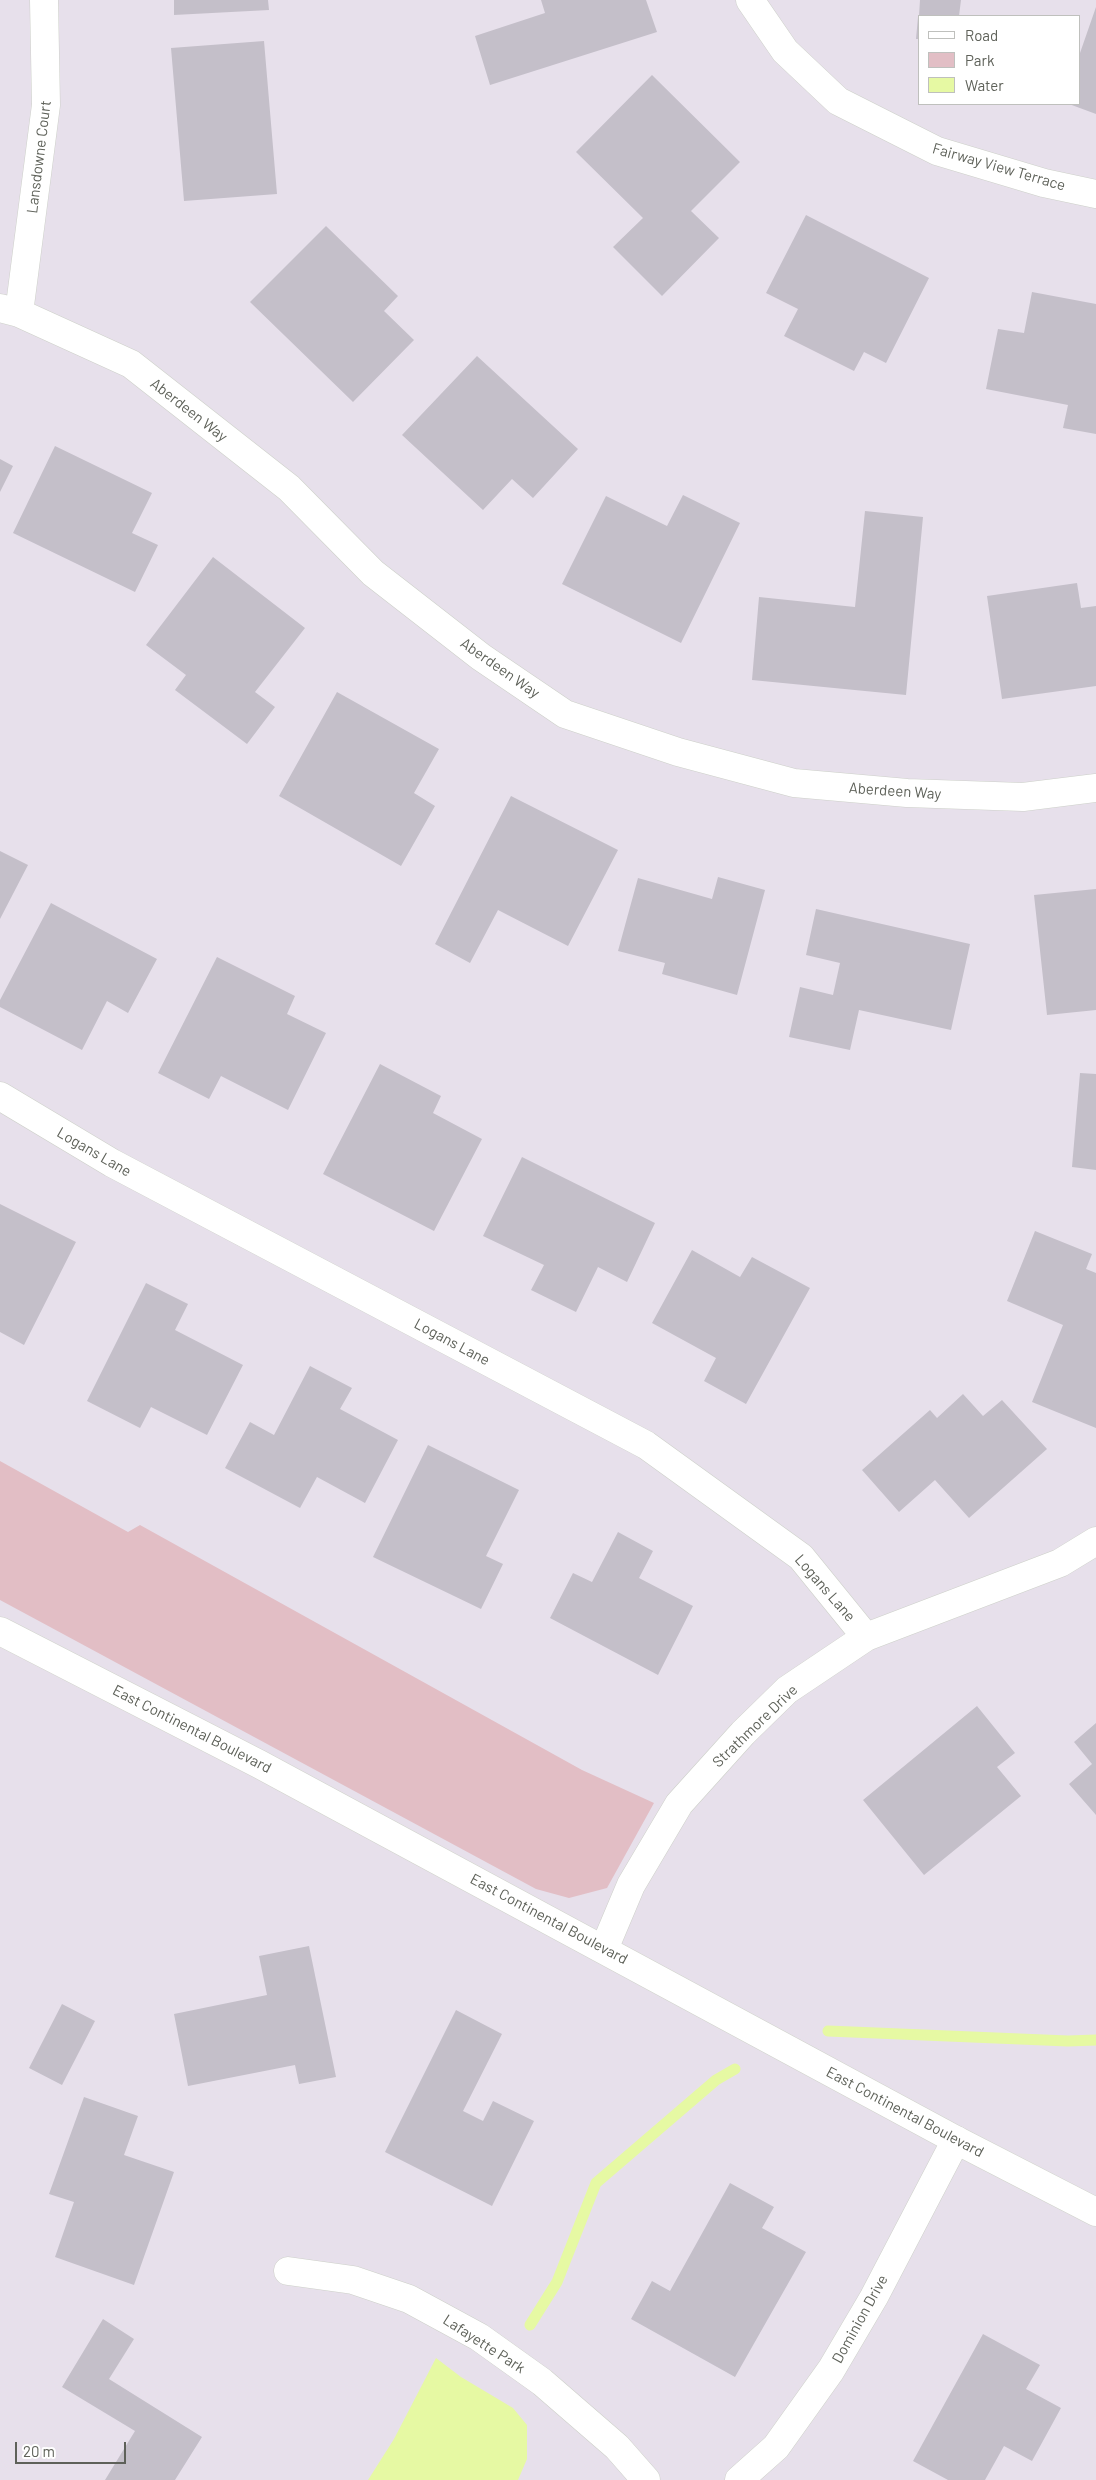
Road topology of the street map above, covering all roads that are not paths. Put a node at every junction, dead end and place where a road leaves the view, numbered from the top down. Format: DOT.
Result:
graph roads {
  1 [pos="44,0"];
  2 [pos="750,0"];
  3 [pos="1096,194"];
  4 [pos="10,311"];
  5 [pos="1096,788"];
  6 [pos="0,1096"];
  7 [pos="1096,1541"];
  8 [pos="0,1631"];
  9 [pos="866,1637"];
  10 [pos="604,1949"];
  11 [pos="956,2140"];
  12 [pos="1096,2212"];
  13 [pos="288,2271"];
  14 [pos="646,2480"];
  15 [pos="739,2480"];
  1 -- 4 [label="street, Lansdowne Court"];
  2 -- 3 [label="street, Fairway View Terrace"];
  4 -- 5 [label="street, Aberdeen Way"];
  6 -- 9 [label="street, Logans Lane"];
  7 -- 9 [label="street, Strathmore Drive"];
  8 -- 10 [label="street, East Continental Boulevard"];
  9 -- 10 [label="street, Strathmore Drive"];
  10 -- 11 [label="street, East Continental Boulevard"];
  11 -- 12 [label="street, East Continental Boulevard"];
  11 -- 15 [label="street, Dominion Drive"];
  13 -- 14 [label="street, Lafayette Park"];
}
